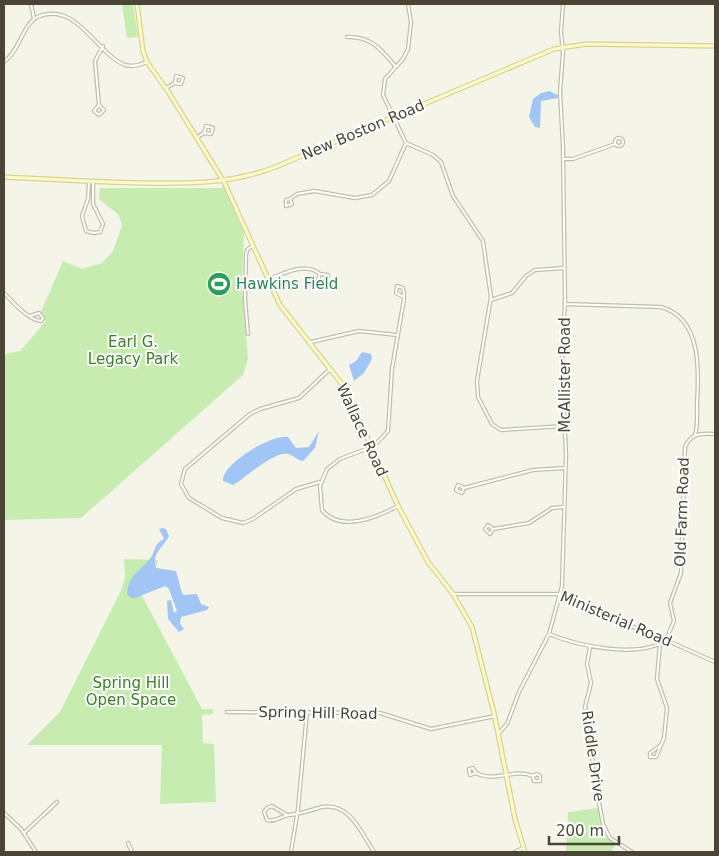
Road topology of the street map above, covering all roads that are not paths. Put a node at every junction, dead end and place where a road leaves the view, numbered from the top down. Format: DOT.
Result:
graph roads {
  1 [pos="31,4"];
  2 [pos="137,4"];
  3 [pos="408,4"];
  4 [pos="563,4"];
  5 [pos="34,19"];
  6 [pos="346,37"];
  7 [pos="103,46"];
  8 [pos="715,46"];
  9 [pos="562,47"];
  10 [pos="4,62"];
  11 [pos="147,62"];
  12 [pos="396,66"];
  13 [pos="175,83"];
  14 [pos="166,88"];
  15 [pos="99,106"];
  16 [pos="392,117"];
  17 [pos="204,133"];
  18 [pos="196,138"];
  19 [pos="406,143"];
  20 [pos="615,144"];
  21 [pos="563,159"];
  22 [pos="4,177"];
  23 [pos="88,182"];
  24 [pos="94,182"];
  25 [pos="224,182"];
  26 [pos="290,199"];
  27 [pos="254,245"];
  28 [pos="564,268"];
  29 [pos="320,274"];
  30 [pos="268,280"];
  31 [pos="4,293"];
  32 [pos="404,297"];
  33 [pos="491,300"];
  34 [pos="565,304"];
  35 [pos="30,316"];
  36 [pos="248,334"];
  37 [pos="397,335"];
  38 [pos="308,342"];
  39 [pos="330,369"];
  40 [pos="564,426"];
  41 [pos="715,434"];
  42 [pos="696,435"];
  43 [pos="371,448"];
  44 [pos="565,468"];
  45 [pos="320,482"];
  46 [pos="464,488"];
  47 [pos="398,506"];
  48 [pos="563,507"];
  49 [pos="494,529"];
  50 [pos="453,594"];
  51 [pos="561,595"];
  52 [pos="549,634"];
  53 [pos="666,640"];
  54 [pos="660,643"];
  55 [pos="590,646"];
  56 [pos="715,662"];
  57 [pos="227,712"];
  58 [pos="307,712"];
  59 [pos="495,716"];
  60 [pos="499,732"];
  61 [pos="661,745"];
  62 [pos="476,773"];
  63 [pos="508,775"];
  64 [pos="533,776"];
  65 [pos="57,802"];
  66 [pos="4,813"];
  67 [pos="287,815"];
  68 [pos="297,815"];
  69 [pos="24,832"];
  70 [pos="128,843"];
  71 [pos="524,850"];
  72 [pos="36,852"];
  73 [pos="132,852"];
  74 [pos="291,852"];
  75 [pos="374,852"];
  76 [pos="515,852"];
  77 [pos="632,852"];
  1 -- 5 [label="street"];
  2 -- 11 [label="street, Wallace Road"];
  3 -- 12 [label="street"];
  4 -- 9 [label="street, McAllister Road"];
  5 -- 7 [label="street"];
  5 -- 10 [label="street"];
  6 -- 12 [label="street"];
  7 -- 11 [label="street"];
  7 -- 15 [label="street"];
  8 -- 9 [label="street, New Boston Road"];
  9 -- 16 [label="street, New Boston Road"];
  9 -- 21 [label="street, McAllister Road"];
  11 -- 14 [label="street, Wallace Road"];
  12 -- 16 [label="street"];
  13 -- 14 [label="street"];
  14 -- 18 [label="street, Wallace Road"];
  16 -- 19 [label="street"];
  16 -- 25 [label="street, New Boston Road"];
  17 -- 18 [label="street"];
  18 -- 25 [label="street, Wallace Road"];
  19 -- 26 [label="street"];
  19 -- 33 [label="street"];
  20 -- 21 [label="street"];
  21 -- 28 [label="street, McAllister Road"];
  22 -- 23 [label="street, New Boston Road"];
  23 -- 24 [label="street, New Boston Road"];
  23 -- 24 [label="street"];
  24 -- 25 [label="street, New Boston Road"];
  25 -- 27 [label="street, Wallace Road"];
  27 -- 30 [label="street, Wallace Road"];
  27 -- 36 [label="street"];
  28 -- 33 [label="street"];
  28 -- 34 [label="street, McAllister Road"];
  29 -- 29 [label="street"];
  29 -- 30 [label="street"];
  30 -- 38 [label="street, Wallace Road"];
  31 -- 35 [label="street"];
  32 -- 32 [label="street"];
  32 -- 37 [label="street"];
  33 -- 40 [label="street"];
  34 -- 40 [label="street, McAllister Road"];
  34 -- 42 [label="street"];
  35 -- 35 [label="street"];
  37 -- 38 [label="street"];
  37 -- 43 [label="street"];
  38 -- 39 [label="street, Wallace Road"];
  39 -- 43 [label="street, Wallace Road"];
  39 -- 45 [label="street"];
  40 -- 44 [label="street, McAllister Road"];
  41 -- 42 [label="street"];
  42 -- 53 [label="street, Old Farm Road"];
  43 -- 45 [label="street"];
  43 -- 47 [label="street, Wallace Road"];
  44 -- 46 [label="street"];
  44 -- 48 [label="street, McAllister Road"];
  45 -- 47 [label="street"];
  47 -- 50 [label="street, Wallace Road"];
  48 -- 49 [label="street"];
  48 -- 51 [label="street, McAllister Road"];
  50 -- 51 [label="street, Ministerial Road"];
  50 -- 59 [label="street, Wallace Road"];
  51 -- 52 [label="street, McAllister Road"];
  51 -- 53 [label="street, Ministerial Road"];
  52 -- 55 [label="street"];
  52 -- 60 [label="street, McAllister Road"];
  53 -- 54 [label="street"];
  53 -- 56 [label="street, Ministerial Road"];
  54 -- 55 [label="street"];
  54 -- 61 [label="street"];
  55 -- 77 [label="street, Riddle Drive"];
  57 -- 58 [label="street, Spring Hill Road"];
  58 -- 59 [label="street, Spring Hill Road"];
  58 -- 68 [label="street"];
  59 -- 60 [label="street, Wallace Road"];
  60 -- 63 [label="street, Wallace Road"];
  61 -- 61 [label="street"];
  62 -- 63 [label="street"];
  63 -- 64 [label="street"];
  63 -- 71 [label="street, Wallace Road"];
  65 -- 69 [label="street"];
  66 -- 69 [label="street"];
  67 -- 67 [label="street"];
  67 -- 68 [label="street"];
  68 -- 74 [label="street"];
  68 -- 75 [label="street"];
  69 -- 72 [label="street"];
  70 -- 73 [label="street"];
  71 -- 76 [label="street"];
}
